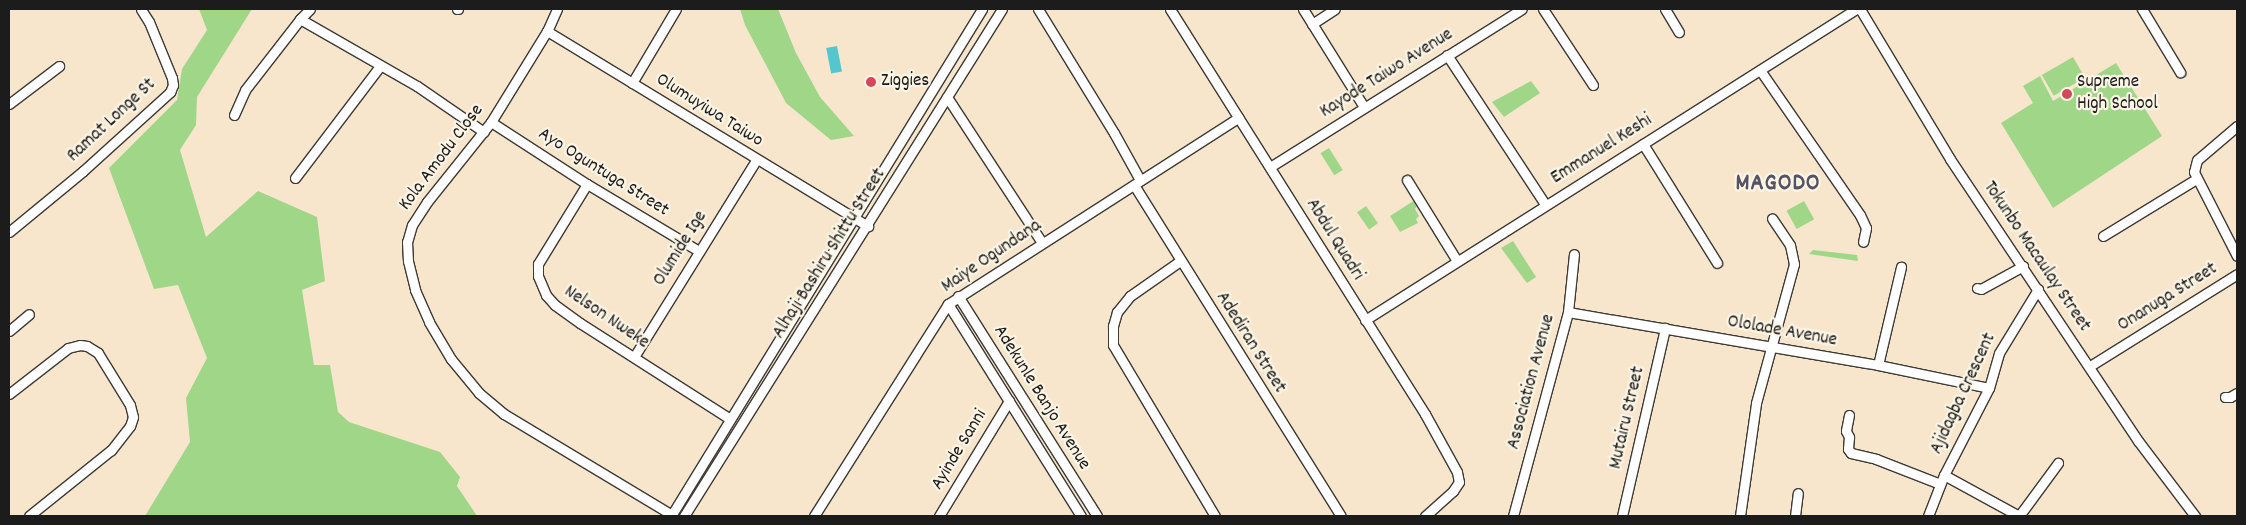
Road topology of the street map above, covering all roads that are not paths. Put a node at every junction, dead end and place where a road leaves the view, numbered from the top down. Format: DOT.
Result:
graph roads {
  1 [pos="140,9"];
  2 [pos="310,9"];
  3 [pos="558,9"];
  4 [pos="676,9"];
  5 [pos="982,9"];
  6 [pos="1002,9"];
  7 [pos="1038,9"];
  8 [pos="1170,9"];
  9 [pos="1303,9"];
  10 [pos="1335,9"];
  11 [pos="1522,9"];
  12 [pos="1543,9"];
  13 [pos="1665,9"];
  14 [pos="1858,9"];
  15 [pos="2142,9"];
  16 [pos="300,18"];
  17 [pos="1312,24"];
  18 [pos="547,31"];
  19 [pos="1679,32"];
  20 [pos="1447,55"];
  21 [pos="59,66"];
  22 [pos="380,66"];
  23 [pos="1760,70"];
  24 [pos="2180,72"];
  25 [pos="632,83"];
  26 [pos="1593,86"];
  27 [pos="947,97"];
  28 [pos="9,104"];
  29 [pos="1364,107"];
  30 [pos="234,116"];
  31 [pos="1238,118"];
  32 [pos="492,122"];
  33 [pos="2237,126"];
  34 [pos="484,132"];
  35 [pos="1643,144"];
  36 [pos="756,160"];
  37 [pos="1270,167"];
  38 [pos="295,178"];
  39 [pos="2196,179"];
  40 [pos="1407,180"];
  41 [pos="1137,183"];
  42 [pos="587,184"];
  43 [pos="1545,204"];
  44 [pos="854,218"];
  45 [pos="1772,218"];
  46 [pos="868,226"];
  47 [pos="9,232"];
  48 [pos="2103,236"];
  49 [pos="1863,242"];
  50 [pos="1042,243"];
  51 [pos="698,251"];
  52 [pos="1574,254"];
  53 [pos="2237,256"];
  54 [pos="1180,261"];
  55 [pos="1457,261"];
  56 [pos="1718,263"];
  57 [pos="2023,266"];
  58 [pos="1901,267"];
  59 [pos="2237,274"];
  60 [pos="1977,288"];
  61 [pos="2038,289"];
  62 [pos="958,296"];
  63 [pos="948,304"];
  64 [pos="1568,312"];
  65 [pos="29,314"];
  66 [pos="1364,320"];
  67 [pos="1664,328"];
  68 [pos="9,331"];
  69 [pos="1770,348"];
  70 [pos="634,357"];
  71 [pos="1878,365"];
  72 [pos="2090,366"];
  73 [pos="1989,388"];
  74 [pos="2237,393"];
  75 [pos="9,394"];
  76 [pos="2225,397"];
  77 [pos="1009,401"];
  78 [pos="1849,415"];
  79 [pos="730,419"];
  80 [pos="2058,462"];
  81 [pos="1944,475"];
  82 [pos="1940,484"];
  83 [pos="1798,493"];
  84 [pos="29,516"];
  85 [pos="671,516"];
  86 [pos="684,516"];
  87 [pos="814,516"];
  88 [pos="939,516"];
  89 [pos="1081,516"];
  90 [pos="1097,516"];
  91 [pos="1216,516"];
  92 [pos="1341,516"];
  93 [pos="1425,516"];
  94 [pos="1513,516"];
  95 [pos="1622,516"];
  96 [pos="1740,516"];
  97 [pos="1795,516"];
  98 [pos="1928,516"];
  99 [pos="2019,516"];
  100 [pos="2195,516"];
  1 -- 47 [label="street, Ramat Longe St"];
  2 -- 16 [label="street"];
  3 -- 18 [label="street, Kola Amodu Close"];
  4 -- 25 [label="street"];
  5 -- 44 [label="street, Alhaji Bashiru Shittu Street"];
  6 -- 27 [label="street, Alhaji Bashiru Shittu Street"];
  7 -- 41 [label="street, Adediran Street"];
  8 -- 31 [label="street, Abdul Quadri"];
  9 -- 17 [label="street"];
  10 -- 17 [label="street"];
  11 -- 20 [label="street, Kayode Taiwo Avenue"];
  12 -- 26 [label="street"];
  13 -- 19 [label="street"];
  14 -- 23 [label="street, Emmanuel Keshi"];
  14 -- 57 [label="street, Tokunbo Macaulay Street"];
  15 -- 24 [label="street"];
  16 -- 22 [label="street"];
  16 -- 30 [label="street"];
  17 -- 29 [label="street"];
  18 -- 25 [label="street, Olumuyiwa Taiwo"];
  18 -- 32 [label="street, Kola Amodu Close"];
  20 -- 29 [label="street, Kayode Taiwo Avenue"];
  20 -- 43 [label="street"];
  21 -- 28 [label="street"];
  22 -- 34 [label="street"];
  22 -- 38 [label="street"];
  23 -- 35 [label="street, Emmanuel Keshi"];
  23 -- 49 [label="street"];
  25 -- 36 [label="street, Olumuyiwa Taiwo"];
  27 -- 46 [label="street, Alhaji Bashiru Shittu Street"];
  27 -- 50 [label="street"];
  29 -- 37 [label="street, Kayode Taiwo Avenue"];
  31 -- 37 [label="street, Abdul Quadri"];
  31 -- 41 [label="street, Maiye Ogundana"];
  32 -- 34 [label="street, Kola Amodu Close"];
  32 -- 42 [label="street, Ayo Oguntuga Street"];
  33 -- 39 [label="street"];
  34 -- 85 [label="street, Kola Amodu Close"];
  35 -- 43 [label="street, Emmanuel Keshi"];
  35 -- 56 [label="street"];
  36 -- 44 [label="street, Olumuyiwa Taiwo"];
  36 -- 51 [label="street, Olumide Ige"];
  37 -- 66 [label="street, Abdul Quadri"];
  39 -- 48 [label="street"];
  39 -- 53 [label="street"];
  40 -- 55 [label="street"];
  41 -- 50 [label="street, Maiye Ogundana"];
  41 -- 54 [label="street, Adediran Street"];
  42 -- 51 [label="street, Ayo Oguntuga Street"];
  42 -- 70 [label="street, Nelson Nweke"];
  43 -- 55 [label="street, Emmanuel Keshi"];
  44 -- 46 [label="street, Olumuyiwa Taiwo"];
  44 -- 79 [label="street, Alhaji Bashiru Shittu Street"];
  45 -- 69 [label="street"];
  46 -- 86 [label="street, Alhaji Bashiru Shittu Street"];
  50 -- 62 [label="street, Maiye Ogundana"];
  51 -- 70 [label="street, Olumide Ige"];
  52 -- 64 [label="street, Association Avenue"];
  54 -- 91 [label="street"];
  54 -- 92 [label="street, Adediran Street"];
  55 -- 66 [label="street, Emmanuel Keshi"];
  57 -- 60 [label="street"];
  57 -- 61 [label="street, Tokunbo Macaulay Street"];
  58 -- 71 [label="street"];
  59 -- 72 [label="street, Onanuga Street"];
  61 -- 72 [label="street, Tokunbo Macaulay Street"];
  61 -- 73 [label="street, Ajidagba Crescent"];
  62 -- 63 [label="street, Maiye Ogundana"];
  62 -- 90 [label="street, Adekunle Banjo Avenue"];
  63 -- 77 [label="street, Adekunle Banjo Avenue"];
  63 -- 87 [label="street, Maiye Ogundana"];
  64 -- 67 [label="street, Ololade Avenue"];
  64 -- 94 [label="street, Association Avenue"];
  65 -- 68 [label="street"];
  66 -- 93 [label="street, Abdul Quadri"];
  67 -- 69 [label="street, Ololade Avenue"];
  67 -- 95 [label="street, Mutairu Street"];
  69 -- 71 [label="street, Ololade Avenue"];
  69 -- 96 [label="street"];
  70 -- 79 [label="street, Nelson Nweke"];
  71 -- 73 [label="street, Ololade Avenue"];
  72 -- 100 [label="street, Tokunbo Macaulay Street"];
  73 -- 81 [label="street, Ajidagba Crescent"];
  74 -- 76 [label="street"];
  75 -- 84 [label="street"];
  77 -- 88 [label="street, Ayinde Sanni"];
  77 -- 89 [label="street, Adekunle Banjo Avenue"];
  78 -- 82 [label="street"];
  79 -- 85 [label="street, Alhaji Bashiru Shittu Street"];
  80 -- 99 [label="street"];
  81 -- 82 [label="street, Ajidagba Crescent"];
  81 -- 99 [label="street"];
  82 -- 98 [label="street, Ajidagba Crescent"];
  83 -- 97 [label="street"];
}
